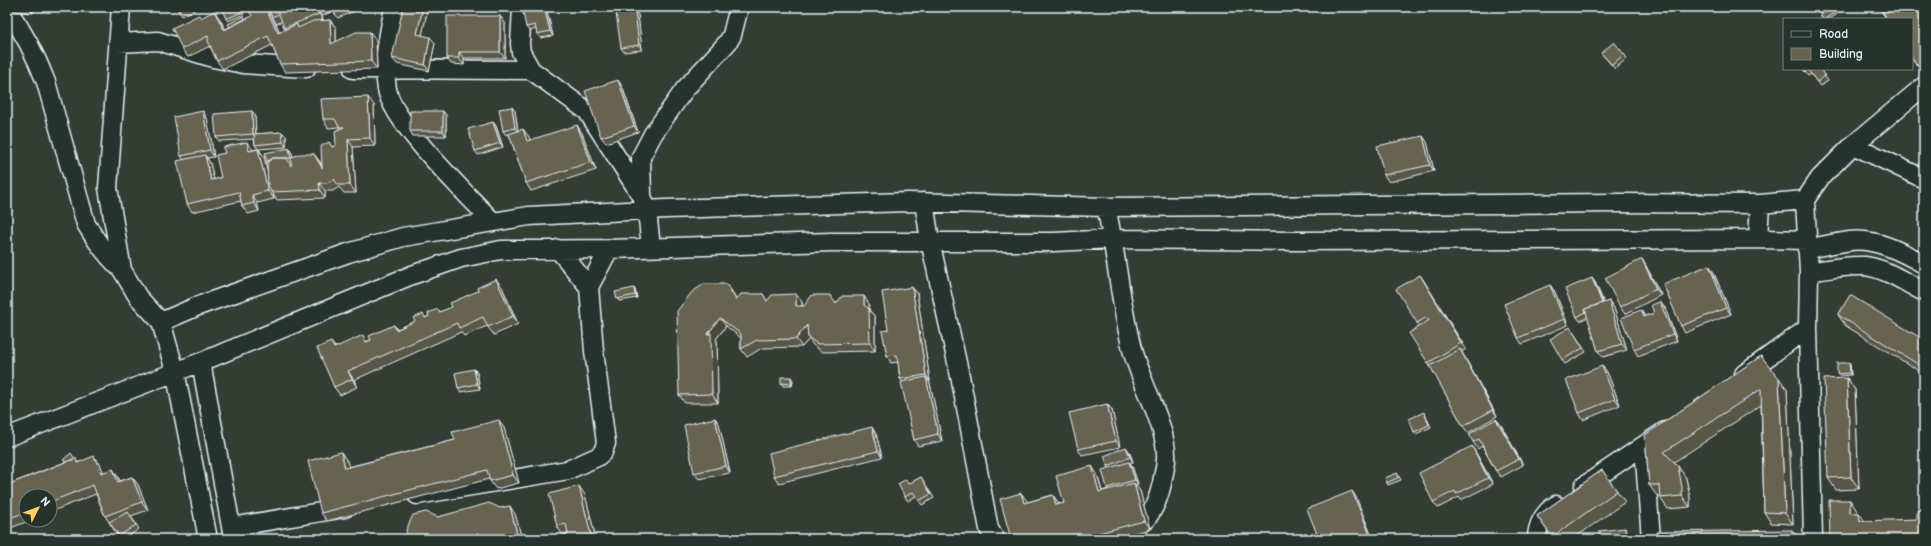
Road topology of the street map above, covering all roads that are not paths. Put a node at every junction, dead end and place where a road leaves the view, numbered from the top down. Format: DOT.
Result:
graph roads {
  1 [pos="121,7"];
  2 [pos="394,7"];
  3 [pos="522,7"];
  4 [pos="739,7"];
  5 [pos="1893,7"];
  6 [pos="1913,7"];
  7 [pos="7,9"];
  8 [pos="1900,18"];
  9 [pos="1924,24"];
  10 [pos="1913,38"];
  11 [pos="118,43"];
  12 [pos="1924,55"];
  13 [pos="384,68"];
  14 [pos="531,70"];
  15 [pos="1924,86"];
  16 [pos="1852,145"];
  17 [pos="1924,179"];
  18 [pos="1805,200"];
  19 [pos="924,202"];
  20 [pos="645,203"];
  21 [pos="1760,204"];
  22 [pos="1106,207"];
  23 [pos="493,222"];
  24 [pos="1113,239"];
  25 [pos="1758,239"];
  26 [pos="930,242"];
  27 [pos="1806,245"];
  28 [pos="651,248"];
  29 [pos="558,249"];
  30 [pos="609,249"];
  31 [pos="1924,264"];
  32 [pos="122,270"];
  33 [pos="1809,272"];
  34 [pos="589,287"];
  35 [pos="1924,292"];
  36 [pos="161,322"];
  37 [pos="1808,328"];
  38 [pos="202,362"];
  39 [pos="175,371"];
  40 [pos="1732,383"];
  41 [pos="1681,420"];
  42 [pos="7,437"];
  43 [pos="1644,447"];
  44 [pos="403,498"];
  45 [pos="364,504"];
  46 [pos="232,533"];
  47 [pos="208,539"];
  48 [pos="994,539"];
  49 [pos="1093,539"];
  50 [pos="1536,539"];
  51 [pos="1651,539"];
  52 [pos="1813,539"];
  1 -- 11 [label="street"];
  2 -- 13 [label="street"];
  3 -- 14 [label="street"];
  4 -- 20 [label="street"];
  5 -- 8 [label="highway"];
  6 -- 9 [label="highway"];
  7 -- 32 [label="street"];
  10 -- 12 [label="highway"];
  11 -- 13 [label="street"];
  11 -- 32 [label="street"];
  13 -- 14 [label="street"];
  13 -- 23 [label="street"];
  14 -- 20 [label="street"];
  15 -- 16 [label="street"];
  16 -- 17 [label="street"];
  16 -- 18 [label="street"];
  18 -- 21 [label="street"];
  18 -- 27 [label="street"];
  19 -- 20 [label="street"];
  19 -- 22 [label="street"];
  19 -- 26 [label="street"];
  20 -- 23 [label="street"];
  20 -- 28 [label="street"];
  21 -- 22 [label="street"];
  21 -- 25 [label="street"];
  22 -- 24 [label="street"];
  23 -- 36 [label="street"];
  24 -- 25 [label="street"];
  24 -- 26 [label="street"];
  24 -- 49 [label="street"];
  25 -- 27 [label="street"];
  26 -- 28 [label="street"];
  26 -- 48 [label="street"];
  27 -- 31 [label="street"];
  27 -- 33 [label="street"];
  28 -- 30 [label="street"];
  29 -- 30 [label="street"];
  29 -- 34 [label="street"];
  29 -- 38 [label="street"];
  30 -- 34 [label="street"];
  32 -- 36 [label="street"];
  33 -- 35 [label="street"];
  33 -- 37 [label="street"];
  34 -- 44 [label="street"];
  36 -- 39 [label="street"];
  37 -- 40 [label="street"];
  37 -- 52 [label="street"];
  38 -- 39 [label="street"];
  38 -- 46 [label="street"];
  39 -- 42 [label="street"];
  39 -- 47 [label="street"];
  41 -- 43 [label="street"];
  43 -- 50 [label="street"];
  43 -- 51 [label="street"];
  45 -- 46 [label="street"];
}
